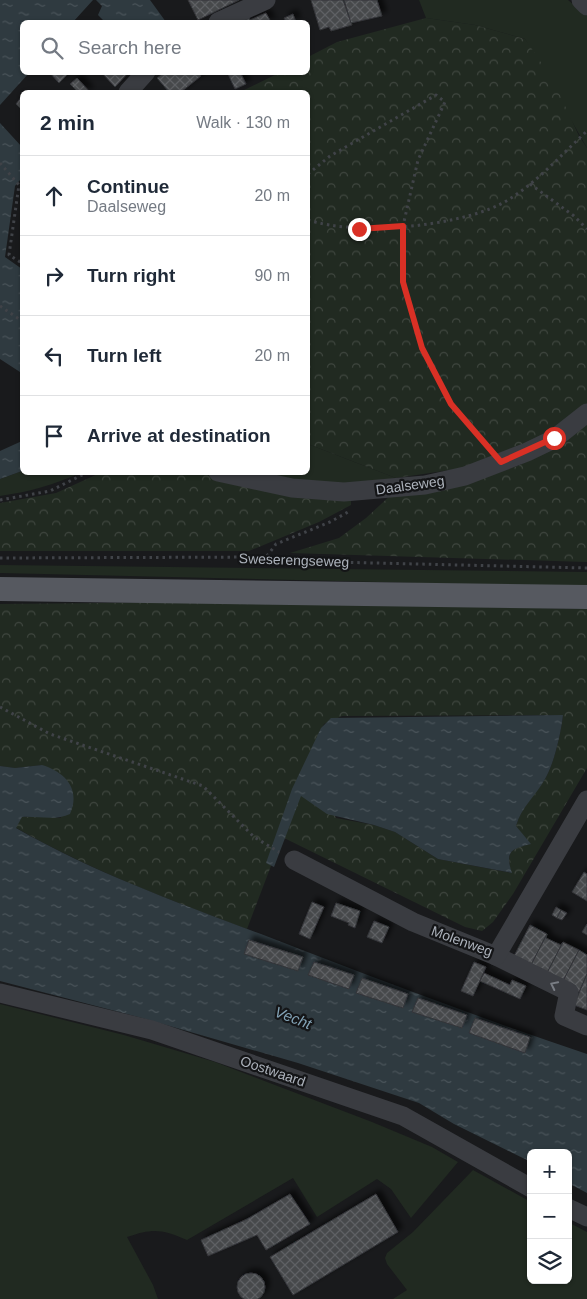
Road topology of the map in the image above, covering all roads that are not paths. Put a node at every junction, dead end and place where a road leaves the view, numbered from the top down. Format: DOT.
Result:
graph roads {
  1 [pos="266,0"];
  2 [pos="581,0"];
  3 [pos="587,6"];
  4 [pos="222,20"];
  5 [pos="143,75"];
  6 [pos="130,90"];
  7 [pos="587,413"];
  8 [pos="232,475"];
  9 [pos="0,588"];
  10 [pos="587,597"];
  11 [pos="587,800"];
  12 [pos="294,860"];
  13 [pos="496,956"];
  14 [pos="0,993"];
  15 [pos="587,1026"];
  16 [pos="527,1186"];
  17 [pos="572,1210"];
  18 [pos="587,1217"];
  1 -- 4 [label="street"];
  2 -- 3 [label="street"];
  5 -- 6 [label="street"];
  7 -- 8 [label="street, Daalseweg"];
  9 -- 10 [label="main road"];
  11 -- 13 [label="street, Molenweg"];
  12 -- 13 [label="street, Molenweg"];
  15 -- 13 [label="street, one-way"];
  14 -- 16 [label="street, Oostwaard"];
  17 -- 18 [label="street"];
}
